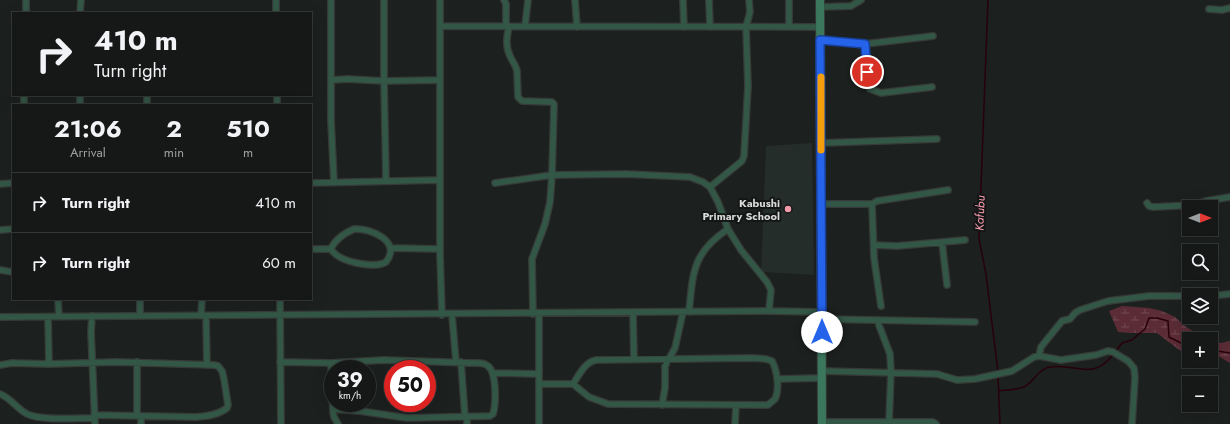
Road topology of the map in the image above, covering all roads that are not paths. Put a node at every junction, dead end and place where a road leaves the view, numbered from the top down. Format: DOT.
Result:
graph roads {
  1 [pos="26,0"];
  2 [pos="81,0"];
  3 [pos="276,0"];
  4 [pos="331,0"];
  5 [pos="384,0"];
  6 [pos="440,0"];
  7 [pos="504,0"];
  8 [pos="528,0"];
  9 [pos="575,0"];
  10 [pos="684,0"];
  11 [pos="709,0"];
  12 [pos="750,0"];
  13 [pos="789,0"];
  14 [pos="861,0"];
  15 [pos="820,4"];
  16 [pos="1230,8"];
  17 [pos="1209,9"];
  18 [pos="26,12"];
  19 [pos="80,12"];
  20 [pos="276,12"];
  21 [pos="440,26"];
  22 [pos="508,26"];
  23 [pos="525,26"];
  24 [pos="577,27"];
  25 [pos="684,27"];
  26 [pos="710,27"];
  27 [pos="746,27"];
  28 [pos="789,27"];
  29 [pos="820,27"];
  30 [pos="933,36"];
  31 [pos="820,40"];
  32 [pos="865,44"];
  33 [pos="332,80"];
  34 [pos="440,80"];
  35 [pos="384,81"];
  36 [pos="932,87"];
  37 [pos="937,139"];
  38 [pos="821,143"];
  39 [pos="552,176"];
  40 [pos="440,180"];
  41 [pos="386,181"];
  42 [pos="312,182"];
  43 [pos="334,182"];
  44 [pos="12,183"];
  45 [pos="496,183"];
  46 [pos="0,184"];
  47 [pos="710,187"];
  48 [pos="948,190"];
  49 [pos="1230,197"];
  50 [pos="1147,203"];
  51 [pos="822,204"];
  52 [pos="872,204"];
  53 [pos="12,229"];
  54 [pos="728,229"];
  55 [pos="0,230"];
  56 [pos="965,240"];
  57 [pos="942,242"];
  58 [pos="875,245"];
  59 [pos="391,248"];
  60 [pos="312,249"];
  61 [pos="332,249"];
  62 [pos="440,249"];
  63 [pos="0,270"];
  64 [pos="12,272"];
  65 [pos="947,285"];
  66 [pos="1230,294"];
  67 [pos="1218,295"];
  68 [pos="1182,296"];
  69 [pos="58,300"];
  70 [pos="140,300"];
  71 [pos="202,300"];
  72 [pos="280,300"];
  73 [pos="881,306"];
  74 [pos="769,311"];
  75 [pos="633,312"];
  76 [pos="686,312"];
  77 [pos="536,313"];
  78 [pos="279,315"];
  79 [pos="442,315"];
  80 [pos="452,315"];
  81 [pos="92,316"];
  82 [pos="140,316"];
  83 [pos="204,316"];
  84 [pos="821,316"];
  85 [pos="0,317"];
  86 [pos="48,317"];
  87 [pos="59,317"];
  88 [pos="877,320"];
  89 [pos="975,322"];
  90 [pos="1039,356"];
  91 [pos="670,358"];
  92 [pos="634,359"];
  93 [pos="376,360"];
  94 [pos="93,362"];
  95 [pos="137,362"];
  96 [pos="280,362"];
  97 [pos="459,362"];
  98 [pos="324,363"];
  99 [pos="49,364"];
  100 [pos="0,365"];
  101 [pos="207,365"];
  102 [pos="891,372"];
  103 [pos="493,374"];
  104 [pos="539,374"];
  105 [pos="822,375"];
  106 [pos="776,379"];
  107 [pos="539,384"];
  108 [pos="573,384"];
  109 [pos="0,394"];
  110 [pos="662,405"];
  111 [pos="736,406"];
  112 [pos="333,412"];
  113 [pos="367,412"];
  114 [pos="139,416"];
  115 [pos="466,417"];
  116 [pos="94,419"];
  117 [pos="822,423"];
  118 [pos="887,423"];
  119 [pos="141,424"];
  120 [pos="281,424"];
  121 [pos="338,424"];
  122 [pos="467,424"];
  123 [pos="539,424"];
  124 [pos="735,424"];
  125 [pos="936,424"];
  126 [pos="1132,424"];
  1 -- 18 [label="street"];
  2 -- 19 [label="street"];
  3 -- 20 [label="street"];
  4 -- 33 [label="street"];
  5 -- 35 [label="street"];
  6 -- 21 [label="street"];
  7 -- 22 [label="street"];
  8 -- 23 [label="street"];
  9 -- 24 [label="street"];
  10 -- 25 [label="street"];
  11 -- 26 [label="street"];
  12 -- 27 [label="street"];
  13 -- 28 [label="street"];
  14 -- 15 [label="street"];
  15 -- 29 [label="main road"];
  16 -- 17 [label="street"];
  21 -- 22 [label="street"];
  21 -- 34 [label="street"];
  22 -- 23 [label="street"];
  22 -- 39 [label="street"];
  23 -- 24 [label="street"];
  24 -- 25 [label="street"];
  25 -- 26 [label="street"];
  26 -- 27 [label="street"];
  27 -- 28 [label="street"];
  27 -- 47 [label="street"];
  28 -- 29 [label="street"];
  29 -- 31 [label="main road"];
  30 -- 32 [label="street"];
  31 -- 32 [label="street"];
  31 -- 38 [label="main road"];
  32 -- 36 [label="street"];
  33 -- 35 [label="street"];
  33 -- 43 [label="street"];
  34 -- 35 [label="street"];
  34 -- 40 [label="street"];
  35 -- 41 [label="street"];
  37 -- 38 [label="street"];
  38 -- 51 [label="main road"];
  39 -- 45 [label="street"];
  39 -- 47 [label="street"];
  39 -- 77 [label="street"];
  40 -- 41 [label="street"];
  40 -- 62 [label="street"];
  41 -- 43 [label="street"];
  42 -- 43 [label="street"];
  44 -- 46 [label="street"];
  47 -- 54 [label="street"];
  48 -- 52 [label="street"];
  49 -- 50 [label="street"];
  51 -- 52 [label="street"];
  51 -- 84 [label="main road"];
  52 -- 58 [label="street"];
  53 -- 55 [label="street"];
  54 -- 74 [label="street"];
  54 -- 76 [label="street"];
  56 -- 57 [label="street"];
  57 -- 58 [label="street"];
  57 -- 65 [label="street"];
  58 -- 73 [label="street"];
  59 -- 61 [label="street"];
  59 -- 61 [label="street"];
  59 -- 62 [label="street"];
  60 -- 61 [label="street"];
  62 -- 79 [label="street"];
  63 -- 64 [label="street"];
  66 -- 67 [label="street"];
  68 -- 90 [label="street"];
  69 -- 87 [label="street"];
  70 -- 82 [label="street"];
  71 -- 83 [label="street"];
  72 -- 78 [label="street"];
  74 -- 76 [label="street"];
  74 -- 84 [label="street"];
  75 -- 76 [label="street"];
  75 -- 77 [label="street"];
  75 -- 92 [label="street"];
  76 -- 91 [label="street"];
  77 -- 80 [label="street"];
  77 -- 104 [label="street"];
  78 -- 79 [label="street"];
  78 -- 83 [label="street"];
  78 -- 96 [label="street"];
  79 -- 80 [label="street"];
  80 -- 97 [label="street"];
  81 -- 82 [label="street"];
  81 -- 87 [label="street"];
  81 -- 94 [label="street"];
  82 -- 83 [label="street"];
  83 -- 101 [label="street"];
  84 -- 88 [label="street"];
  84 -- 105 [label="main road"];
  85 -- 86 [label="street"];
  86 -- 87 [label="street"];
  86 -- 99 [label="street"];
  88 -- 89 [label="street"];
  88 -- 102 [label="street"];
  90 -- 102 [label="street"];
  90 -- 126 [label="street"];
  91 -- 92 [label="street"];
  91 -- 106 [label="street"];
  91 -- 110 [label="street"];
  92 -- 108 [label="street"];
  93 -- 97 [label="street"];
  94 -- 95 [label="street"];
  94 -- 99 [label="street"];
  94 -- 116 [label="street"];
  95 -- 101 [label="street"];
  95 -- 114 [label="street"];
  96 -- 98 [label="street"];
  96 -- 120 [label="street"];
  97 -- 103 [label="street"];
  97 -- 115 [label="street"];
  99 -- 100 [label="street"];
  101 -- 114 [label="street"];
  102 -- 105 [label="street"];
  102 -- 118 [label="street"];
  103 -- 104 [label="street"];
  103 -- 115 [label="street"];
  104 -- 107 [label="street"];
  105 -- 106 [label="street"];
  105 -- 117 [label="main road"];
  106 -- 111 [label="street"];
  107 -- 108 [label="street"];
  107 -- 123 [label="street"];
  108 -- 110 [label="street"];
  109 -- 116 [label="street"];
  110 -- 111 [label="street"];
  111 -- 124 [label="street"];
  112 -- 121 [label="street"];
  113 -- 115 [label="street"];
  114 -- 116 [label="street"];
  114 -- 119 [label="street"];
  115 -- 122 [label="street"];
  117 -- 118 [label="street"];
  118 -- 125 [label="street"];
}
